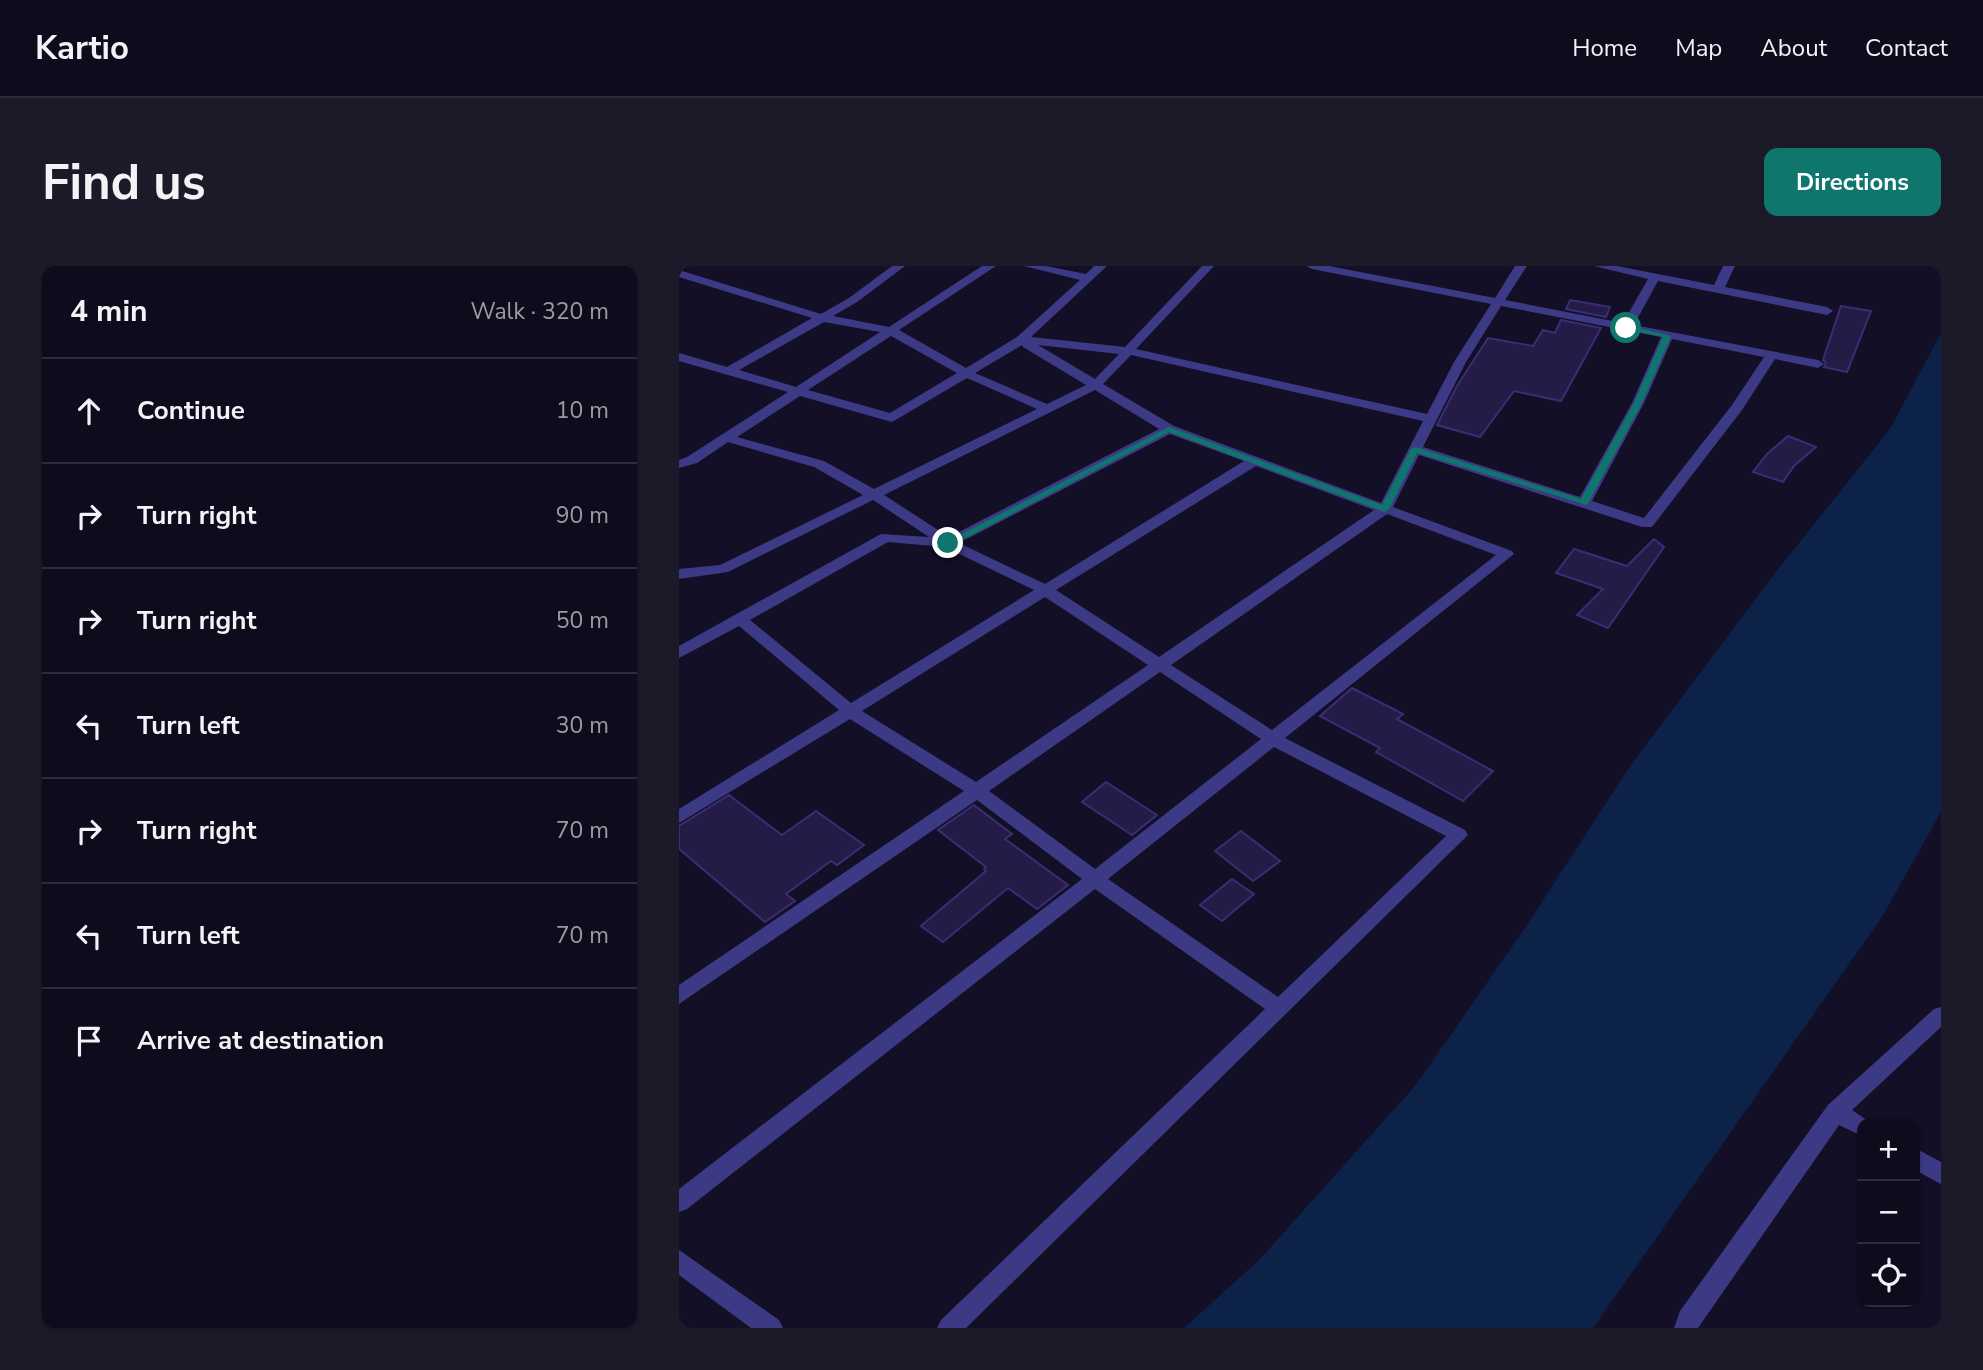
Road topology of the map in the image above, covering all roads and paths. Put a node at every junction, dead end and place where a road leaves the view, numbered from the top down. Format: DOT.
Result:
graph roads {
  1 [pos="899,266"];
  2 [pos="990,266"];
  3 [pos="1030,266"];
  4 [pos="1101,266"];
  5 [pos="1208,266"];
  6 [pos="1312,266"];
  7 [pos="1521,266"];
  8 [pos="1603,266"];
  9 [pos="1729,266"];
  10 [pos="679,273"];
  11 [pos="1655,277"];
  12 [pos="1088,278"];
  13 [pos="1717,291"];
  14 [pos="1497,304"];
  15 [pos="1827,310"];
  16 [pos="823,318"];
  17 [pos="1626,328"];
  18 [pos="892,331"];
  19 [pos="1668,336"];
  20 [pos="1021,340"];
  21 [pos="1128,351"];
  22 [pos="1772,355"];
  23 [pos="679,357"];
  24 [pos="1818,364"];
  25 [pos="729,371"];
  26 [pos="965,373"];
  27 [pos="1096,386"];
  28 [pos="801,391"];
  29 [pos="1047,410"];
  30 [pos="1430,419"];
  31 [pos="1169,429"];
  32 [pos="727,438"];
  33 [pos="1415,449"];
  34 [pos="1254,461"];
  35 [pos="679,464"];
  36 [pos="874,495"];
  37 [pos="1584,503"];
  38 [pos="1385,509"];
  39 [pos="948,543"];
  40 [pos="679,574"];
  41 [pos="1045,590"];
  42 [pos="740,619"];
  43 [pos="679,653"];
  44 [pos="1158,665"];
  45 [pos="851,711"];
  46 [pos="1273,739"];
  47 [pos="976,790"];
  48 [pos="679,817"];
  49 [pos="1095,879"];
  50 [pos="679,996"];
  51 [pos="1279,1009"];
  52 [pos="1941,1015"];
  53 [pos="1836,1112"];
  54 [pos="1857,1124"];
  55 [pos="1920,1161"];
  56 [pos="1941,1174"];
  57 [pos="679,1202"];
  58 [pos="679,1261"];
  59 [pos="771,1328"];
  60 [pos="949,1328"];
  61 [pos="1686,1328"];
  1 -- 16 [label="street"];
  2 -- 18 [label="street"];
  3 -- 12 [label="street"];
  4 -- 12 [label="street"];
  5 -- 21 [label="street"];
  6 -- 14 [label="street"];
  7 -- 14 [label="street"];
  8 -- 11 [label="street"];
  9 -- 13 [label="street"];
  10 -- 16 [label="street"];
  11 -- 13 [label="street"];
  11 -- 17 [label="street"];
  12 -- 20 [label="street"];
  13 -- 15 [label="street"];
  14 -- 17 [label="street"];
  14 -- 30 [label="street"];
  16 -- 18 [label="street"];
  16 -- 25 [label="street"];
  17 -- 19 [label="street"];
  18 -- 26 [label="street"];
  18 -- 28 [label="street"];
  19 -- 22 [label="street"];
  19 -- 37 [label="street"];
  20 -- 21 [label="street"];
  20 -- 26 [label="street"];
  20 -- 27 [label="street"];
  21 -- 27 [label="street"];
  21 -- 30 [label="street"];
  22 -- 24 [label="street"];
  22 -- 37 [label="street"];
  23 -- 25 [label="street"];
  25 -- 28 [label="street"];
  26 -- 28 [label="street"];
  26 -- 29 [label="street"];
  27 -- 29 [label="street"];
  27 -- 31 [label="street"];
  28 -- 32 [label="street"];
  29 -- 36 [label="street"];
  30 -- 33 [label="street"];
  31 -- 34 [label="street"];
  31 -- 39 [label="street"];
  32 -- 35 [label="street"];
  32 -- 36 [label="street"];
  33 -- 37 [label="street"];
  33 -- 38 [label="street"];
  34 -- 38 [label="street"];
  34 -- 41 [label="street"];
  36 -- 39 [label="street"];
  36 -- 40 [label="street"];
  38 -- 44 [label="street"];
  38 -- 46 [label="street"];
  39 -- 41 [label="street"];
  39 -- 42 [label="street"];
  41 -- 44 [label="street"];
  41 -- 45 [label="street"];
  42 -- 43 [label="street"];
  42 -- 45 [label="street"];
  44 -- 46 [label="street"];
  44 -- 47 [label="street"];
  45 -- 47 [label="street"];
  45 -- 48 [label="street"];
  46 -- 49 [label="street"];
  46 -- 51 [label="street"];
  47 -- 49 [label="street"];
  47 -- 50 [label="street"];
  49 -- 51 [label="street"];
  49 -- 57 [label="street"];
  51 -- 60 [label="street"];
  52 -- 53 [label="street"];
  53 -- 54 [label="street"];
  53 -- 61 [label="street"];
  55 -- 56 [label="street"];
  58 -- 59 [label="street"];
}
